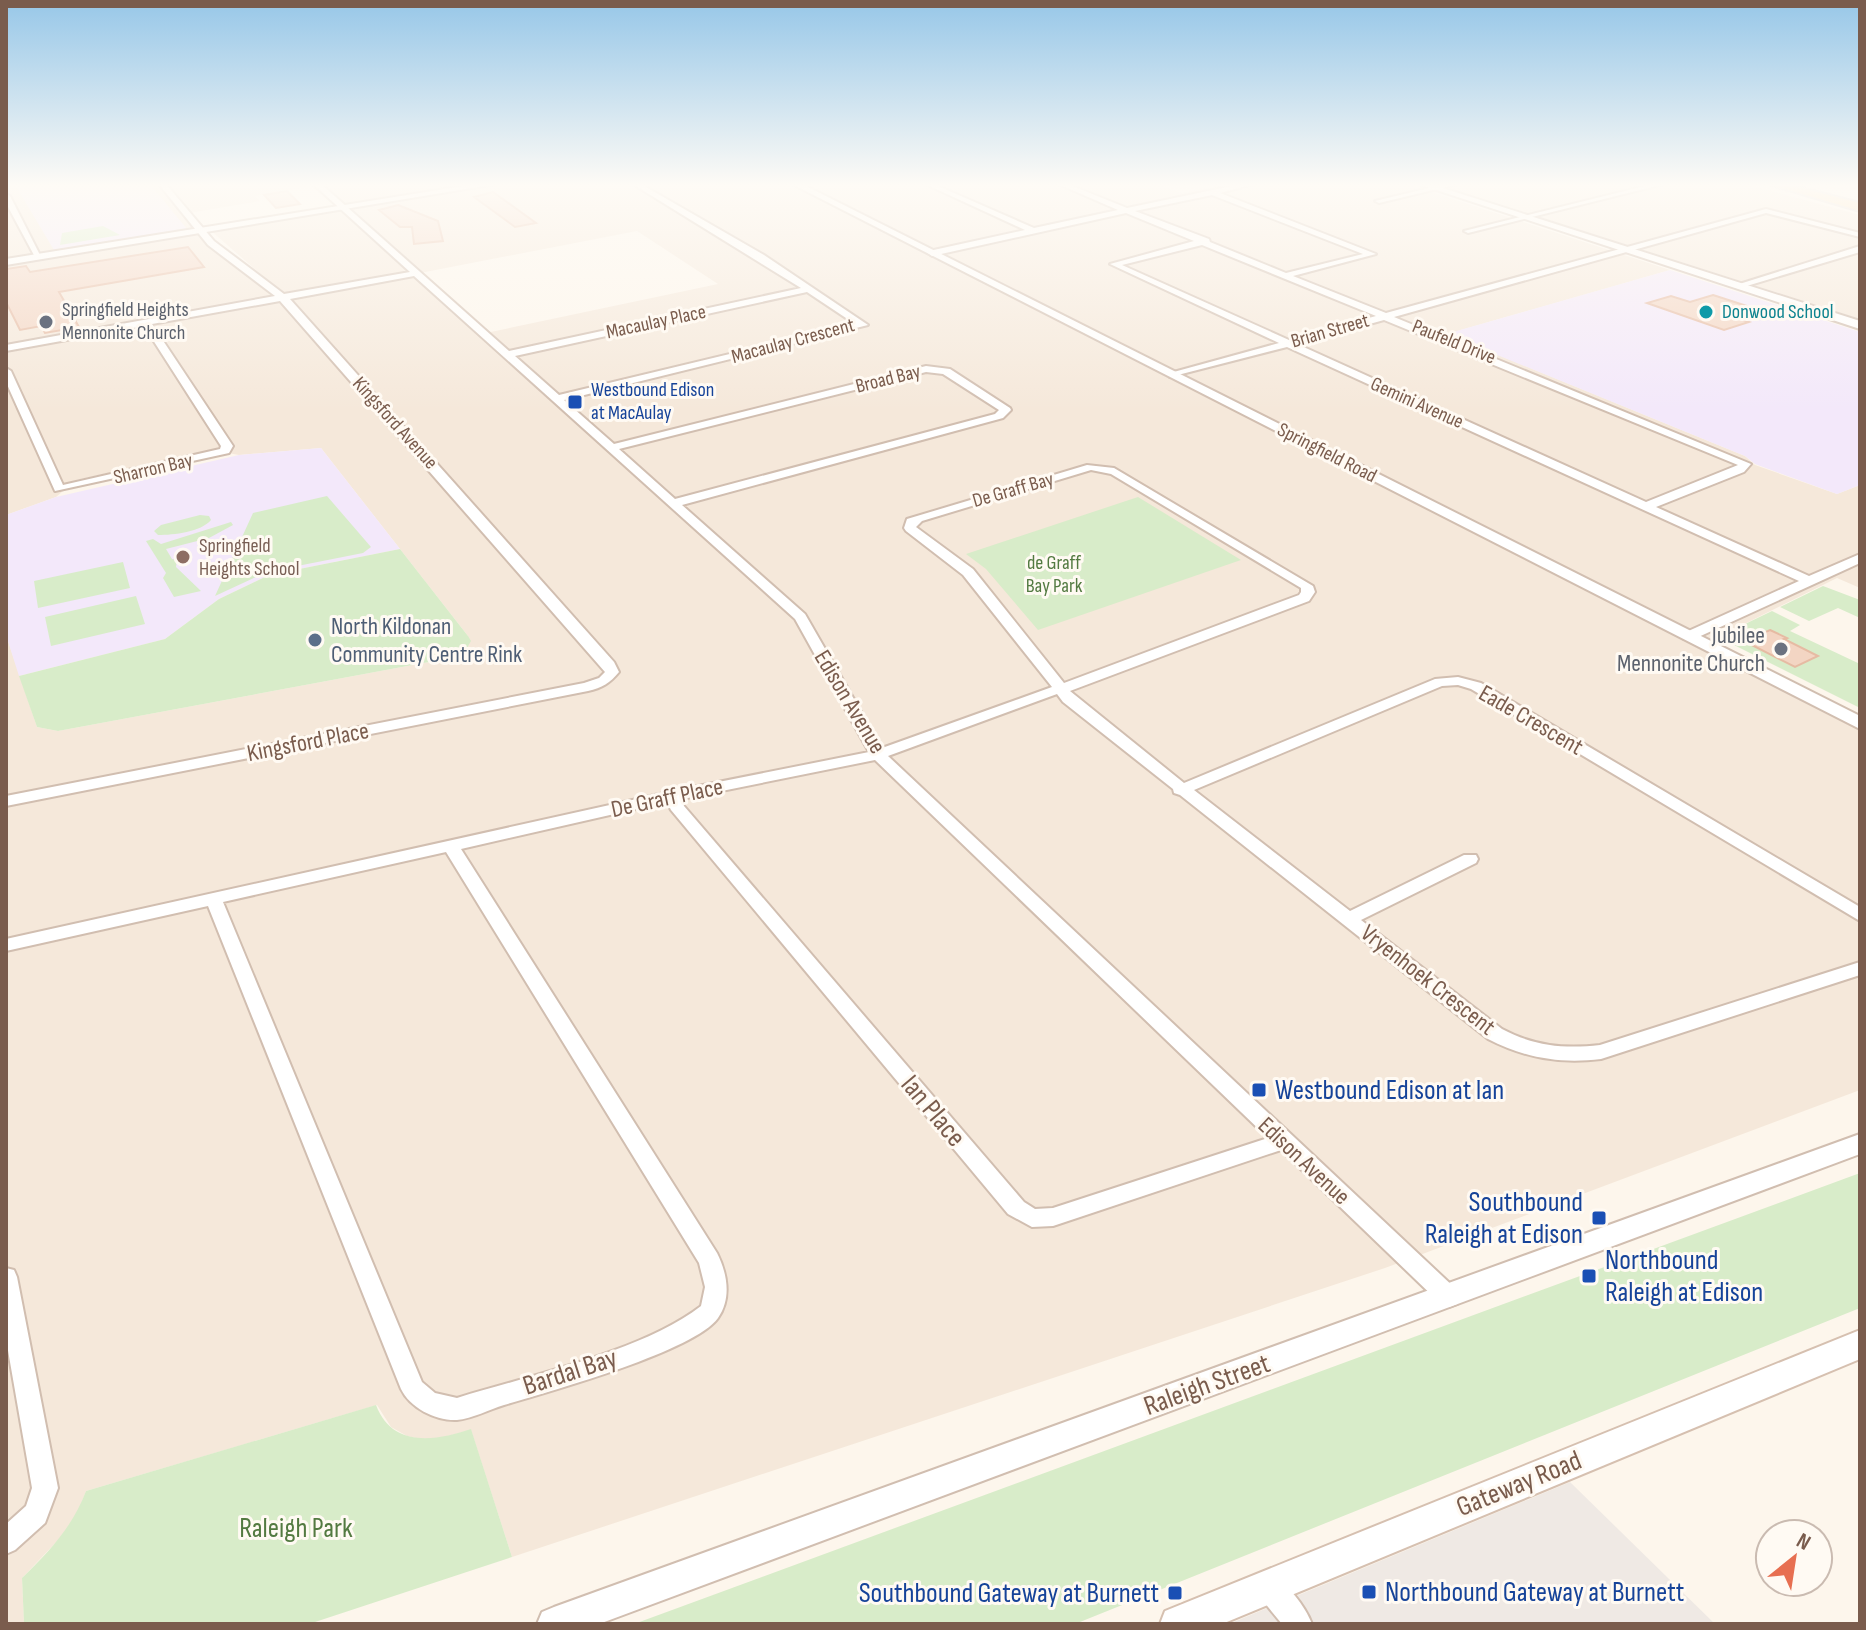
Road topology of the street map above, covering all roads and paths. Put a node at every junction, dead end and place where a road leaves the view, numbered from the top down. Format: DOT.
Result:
graph roads {
  1 [pos="233,259"];
  2 [pos="400,259"];
  3 [pos="758,259"];
  4 [pos="944,259"];
  5 [pos="1134,259"];
  6 [pos="1252,259"];
  7 [pos="1351,259"];
  8 [pos="1589,259"];
  9 [pos="1655,259"];
  10 [pos="1827,259"];
  11 [pos="416,273"];
  12 [pos="1290,274"];
  13 [pos="1737,286"];
  14 [pos="807,289"];
  15 [pos="283,298"];
  16 [pos="1387,315"];
  17 [pos="147,323"];
  18 [pos="1860,325"];
  19 [pos="1285,344"];
  20 [pos="6,348"];
  21 [pos="505,355"];
  22 [pos="6,371"];
  23 [pos="1174,375"];
  24 [pos="556,399"];
  25 [pos="611,448"];
  26 [pos="674,503"];
  27 [pos="1647,506"];
  28 [pos="1860,558"];
  29 [pos="1809,581"];
  30 [pos="1308,592"];
  31 [pos="1689,636"];
  32 [pos="608,678"];
  33 [pos="1062,688"];
  34 [pos="1860,723"];
  35 [pos="878,755"];
  36 [pos="1180,790"];
  37 [pos="673,796"];
  38 [pos="6,801"];
  39 [pos="450,845"];
  40 [pos="1470,859"];
  41 [pos="214,900"];
  42 [pos="1860,915"];
  43 [pos="1349,919"];
  44 [pos="6,945"];
  45 [pos="1860,968"];
  46 [pos="1283,1141"];
  47 [pos="1860,1144"];
  48 [pos="6,1277"];
  49 [pos="1449,1297"];
  50 [pos="1860,1344"];
  51 [pos="6,1541"];
  52 [pos="1268,1587"];
  53 [pos="554,1624"];
  54 [pos="1178,1624"];
  55 [pos="1299,1624"];
  1 -- 15 [label="street, Kingsford Avenue"];
  2 -- 11 [label="street, Edison Avenue"];
  3 -- 14 [label="street, Macaulay Crescent"];
  4 -- 23 [label="street, Springfield Road"];
  5 -- 19 [label="street, Gemini Avenue"];
  6 -- 12 [label="street, Paufeld Drive"];
  7 -- 12 [label="street"];
  8 -- 16 [label="street, Brian Street"];
  9 -- 13 [label="street"];
  10 -- 13 [label="street"];
  11 -- 15 [label="street"];
  11 -- 21 [label="street, Edison Avenue"];
  12 -- 16 [label="street, Paufeld Drive"];
  13 -- 18 [label="street"];
  14 -- 21 [label="street, Macaulay Place"];
  14 -- 24 [label="street, Macaulay Crescent"];
  15 -- 17 [label="street"];
  15 -- 32 [label="street, Kingsford Avenue"];
  16 -- 19 [label="street, Brian Street"];
  16 -- 27 [label="street, Paufeld Drive"];
  17 -- 20 [label="street"];
  17 -- 22 [label="street, Sharron Bay"];
  19 -- 23 [label="street, Brian Street"];
  19 -- 27 [label="street, Gemini Avenue"];
  21 -- 24 [label="street, Edison Avenue"];
  23 -- 31 [label="street, Springfield Road"];
  24 -- 25 [label="street, Edison Avenue"];
  25 -- 26 [label="street, Edison Avenue"];
  25 -- 26 [label="street, Broad Bay"];
  26 -- 35 [label="street, Edison Avenue"];
  27 -- 29 [label="street, Gemini Avenue"];
  28 -- 29 [label="street"];
  29 -- 31 [label="street"];
  30 -- 33 [label="street, De Graff Place"];
  30 -- 33 [label="street, De Graff Bay"];
  31 -- 34 [label="street, Springfield Road"];
  32 -- 38 [label="street, Kingsford Place"];
  33 -- 35 [label="street, De Graff Place"];
  33 -- 36 [label="street, Vryenhoek Crescent"];
  35 -- 37 [label="street, De Graff Place"];
  35 -- 46 [label="street, Edison Avenue"];
  36 -- 42 [label="street, Eade Crescent"];
  36 -- 43 [label="street, Vryenhoek Crescent"];
  37 -- 39 [label="street, De Graff Place"];
  37 -- 46 [label="street, Ian Place"];
  39 -- 41 [label="street, De Graff Place"];
  39 -- 41 [label="street, Bardal Bay"];
  40 -- 43 [label="street"];
  41 -- 44 [label="street, De Graff Place"];
  43 -- 45 [label="street, Vryenhoek Crescent"];
  46 -- 49 [label="street, Edison Avenue"];
  47 -- 49 [label="street, Raleigh Street"];
  48 -- 51 [label="street"];
  49 -- 53 [label="street, Raleigh Street"];
  50 -- 52 [label="main road, Gateway Road"];
  52 -- 54 [label="main road, Gateway Road"];
  52 -- 55 [label="street"];
}
